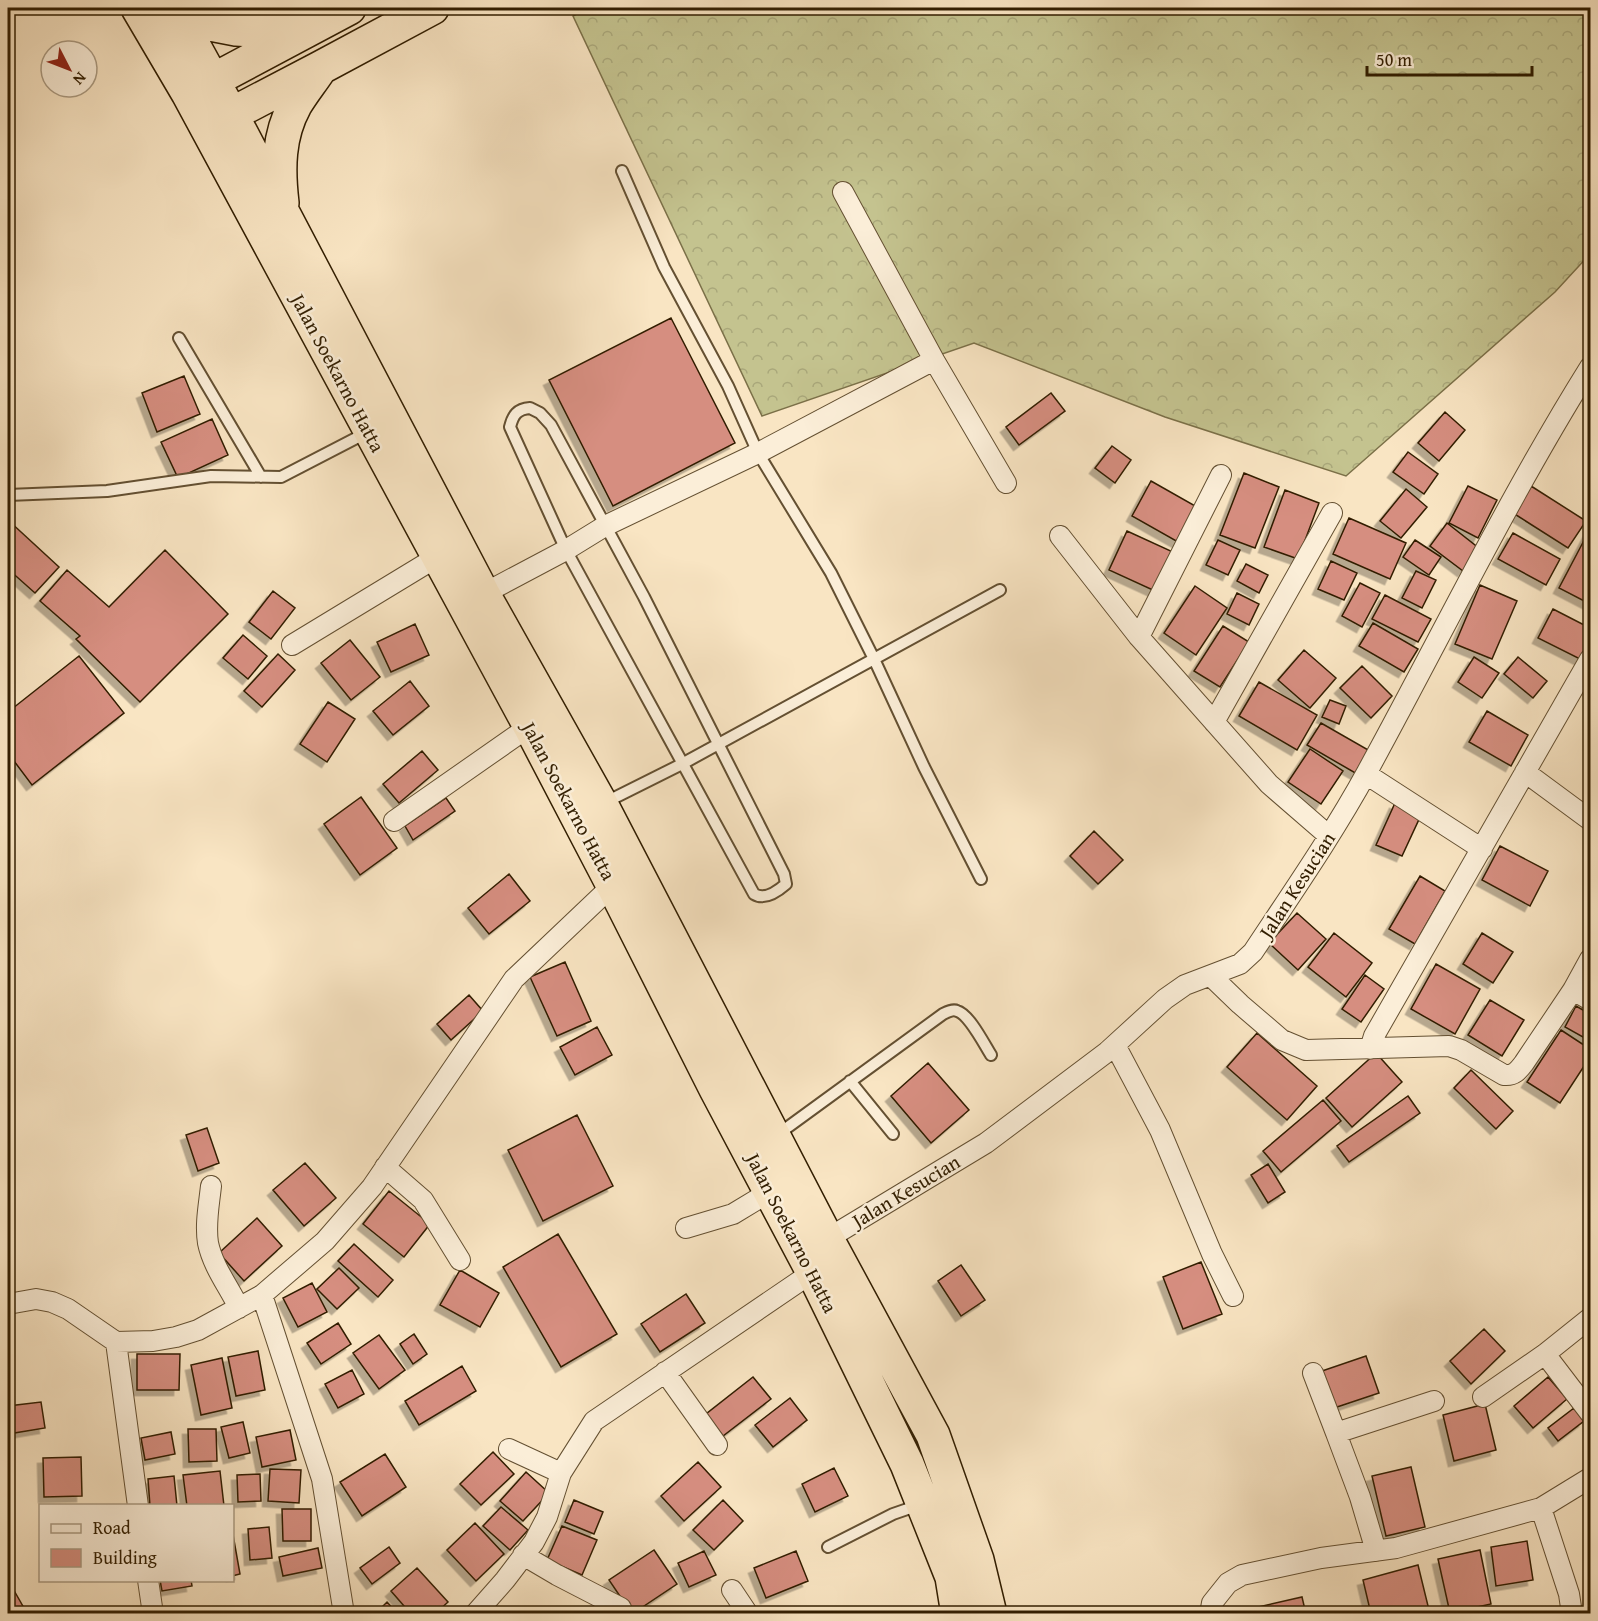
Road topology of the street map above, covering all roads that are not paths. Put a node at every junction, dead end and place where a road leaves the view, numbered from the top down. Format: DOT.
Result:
graph roads {
  1 [pos="138,8"];
  2 [pos="349,8"];
  3 [pos="432,8"];
  4 [pos="176,13"];
  5 [pos="309,29"];
  6 [pos="320,68"];
  7 [pos="200,87"];
  8 [pos="218,121"];
  9 [pos="622,171"];
  10 [pos="843,192"];
  11 [pos="283,214"];
  12 [pos="178,338"];
  13 [pos="934,360"];
  14 [pos="1590,367"];
  15 [pos="369,431"];
  16 [pos="758,453"];
  17 [pos="1221,475"];
  18 [pos="261,477"];
  19 [pos="1006,483"];
  20 [pos="8,495"];
  21 [pos="1332,513"];
  22 [pos="604,526"];
  23 [pos="1060,536"];
  24 [pos="566,550"];
  25 [pos="437,556"];
  26 [pos="1000,590"];
  27 [pos="483,594"];
  28 [pos="1139,637"];
  29 [pos="292,645"];
  30 [pos="874,659"];
  31 [pos="1590,659"];
  32 [pos="1214,722"];
  33 [pos="530,726"];
  34 [pos="717,744"];
  35 [pos="682,764"];
  36 [pos="1525,772"];
  37 [pos="1366,774"];
  38 [pos="601,804"];
  39 [pos="1590,820"];
  40 [pos="394,821"];
  41 [pos="1329,836"];
  42 [pos="1482,849"];
  43 [pos="981,879"];
  44 [pos="613,885"];
  45 [pos="1590,959"];
  46 [pos="1210,976"];
  47 [pos="1573,990"];
  48 [pos="1590,1000"];
  49 [pos="1115,1045"];
  50 [pos="1370,1049"];
  51 [pos="991,1055"];
  52 [pos="850,1081"];
  53 [pos="893,1134"];
  54 [pos="774,1137"];
  55 [pos="385,1167"];
  56 [pos="211,1186"];
  57 [pos="771,1191"];
  58 [pos="686,1227"];
  59 [pos="827,1239"];
  60 [pos="460,1260"];
  61 [pos="813,1272"];
  62 [pos="262,1295"];
  63 [pos="1233,1296"];
  64 [pos="8,1304"];
  65 [pos="239,1308"];
  66 [pos="1590,1318"];
  67 [pos="116,1342"];
  68 [pos="1545,1354"];
  69 [pos="665,1372"];
  70 [pos="1313,1373"];
  71 [pos="1483,1397"];
  72 [pos="1434,1401"];
  73 [pos="1590,1413"];
  74 [pos="1336,1432"];
  75 [pos="717,1445"];
  76 [pos="509,1449"];
  77 [pos="561,1473"];
  78 [pos="1590,1478"];
  79 [pos="138,1504"];
  80 [pos="922,1504"];
  81 [pos="1541,1508"];
  82 [pos="828,1547"];
  83 [pos="1376,1551"];
  84 [pos="523,1556"];
  85 [pos="148,1582"];
  86 [pos="732,1590"];
  87 [pos="621,1608"];
  88 [pos="153,1614"];
  89 [pos="344,1614"];
  90 [pos="476,1614"];
  91 [pos="748,1614"];
  92 [pos="958,1614"];
  93 [pos="990,1614"];
  94 [pos="1210,1614"];
  95 [pos="1572,1614"];
  1 -- 7 [label="highway, Jalan Soekarno Hatta"];
  2 -- 5 [label="highway"];
  3 -- 6 [label="highway"];
  4 -- 5 [label="highway"];
  4 -- 7 [label="highway, Jalan Soekarno Hatta"];
  5 -- 7 [label="highway"];
  6 -- 8 [label="highway"];
  6 -- 11 [label="highway"];
  7 -- 8 [label="highway, Jalan Soekarno Hatta"];
  8 -- 11 [label="highway, Jalan Soekarno Hatta"];
  8 -- 15 [label="highway, Jalan Soekarno Hatta"];
  9 -- 16 [label="lane"];
  10 -- 13 [label="street"];
  11 -- 27 [label="highway, Jalan Soekarno Hatta"];
  12 -- 18 [label="lane"];
  13 -- 16 [label="street"];
  13 -- 19 [label="street"];
  14 -- 37 [label="street, Jalan Kesucian"];
  15 -- 18 [label="lane"];
  15 -- 25 [label="highway, Jalan Soekarno Hatta"];
  16 -- 22 [label="street"];
  16 -- 30 [label="lane"];
  17 -- 28 [label="street"];
  18 -- 20 [label="lane"];
  21 -- 32 [label="street"];
  22 -- 24 [label="street"];
  22 -- 24 [label="lane"];
  22 -- 34 [label="lane"];
  23 -- 28 [label="street"];
  24 -- 27 [label="street"];
  24 -- 35 [label="lane"];
  25 -- 29 [label="street"];
  25 -- 33 [label="highway, Jalan Soekarno Hatta"];
  26 -- 30 [label="lane"];
  27 -- 38 [label="highway, Jalan Soekarno Hatta"];
  28 -- 32 [label="street"];
  30 -- 34 [label="lane"];
  30 -- 43 [label="lane"];
  31 -- 36 [label="street"];
  32 -- 41 [label="street"];
  33 -- 40 [label="street"];
  33 -- 44 [label="highway, Jalan Soekarno Hatta"];
  34 -- 35 [label="lane"];
  34 -- 35 [label="lane"];
  35 -- 38 [label="lane"];
  36 -- 39 [label="street"];
  36 -- 42 [label="street"];
  37 -- 41 [label="street, Jalan Kesucian"];
  37 -- 42 [label="street"];
  38 -- 54 [label="highway, Jalan Soekarno Hatta"];
  41 -- 46 [label="street, Jalan Kesucian"];
  42 -- 50 [label="street"];
  44 -- 55 [label="street"];
  44 -- 57 [label="highway, Jalan Soekarno Hatta"];
  45 -- 47 [label="street"];
  46 -- 49 [label="street, Jalan Kesucian"];
  46 -- 50 [label="street"];
  47 -- 48 [label="street"];
  47 -- 50 [label="street"];
  49 -- 59 [label="street, Jalan Kesucian"];
  49 -- 63 [label="street"];
  51 -- 52 [label="lane"];
  52 -- 53 [label="lane"];
  52 -- 54 [label="lane"];
  54 -- 59 [label="highway, Jalan Soekarno Hatta"];
  55 -- 60 [label="street"];
  55 -- 62 [label="street"];
  56 -- 65 [label="street"];
  57 -- 58 [label="street"];
  57 -- 61 [label="highway, Jalan Soekarno Hatta"];
  59 -- 93 [label="highway, Jalan Soekarno Hatta"];
  61 -- 69 [label="street"];
  61 -- 80 [label="highway, Jalan Soekarno Hatta"];
  62 -- 65 [label="street"];
  62 -- 89 [label="street"];
  64 -- 67 [label="street"];
  65 -- 67 [label="street"];
  66 -- 68 [label="street"];
  67 -- 79 [label="street"];
  68 -- 71 [label="street"];
  68 -- 73 [label="street"];
  69 -- 75 [label="street"];
  69 -- 77 [label="street"];
  70 -- 74 [label="street"];
  72 -- 74 [label="street"];
  74 -- 83 [label="street"];
  76 -- 77 [label="street"];
  77 -- 84 [label="street"];
  78 -- 81 [label="street"];
  80 -- 82 [label="lane"];
  80 -- 92 [label="highway, Jalan Soekarno Hatta"];
  81 -- 83 [label="street"];
  81 -- 95 [label="street"];
  83 -- 94 [label="street"];
  84 -- 87 [label="street"];
  84 -- 90 [label="street"];
  85 -- 88 [label="street"];
  86 -- 91 [label="street"];
}
